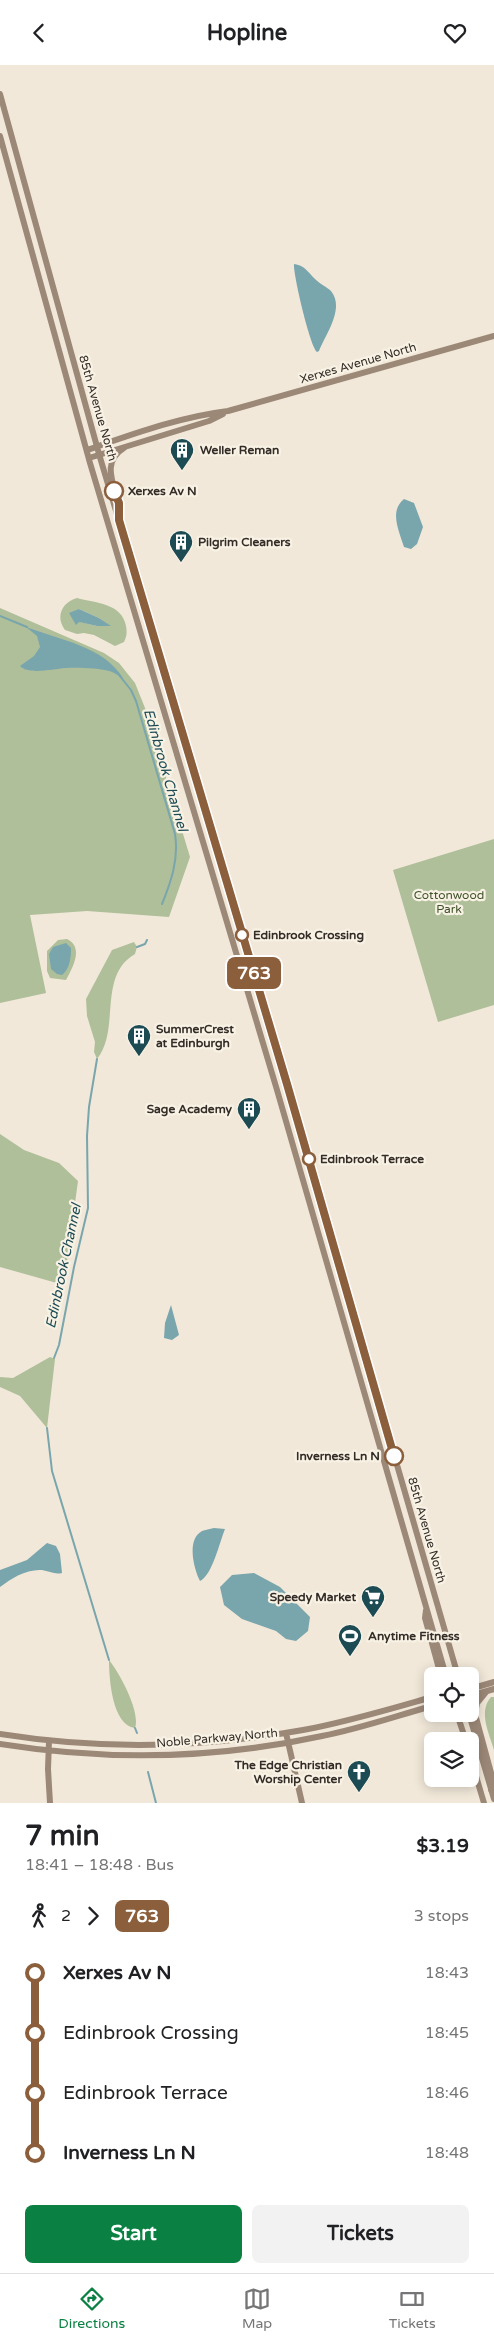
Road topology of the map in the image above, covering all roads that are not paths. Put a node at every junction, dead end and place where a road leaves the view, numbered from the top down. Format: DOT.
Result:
graph roads {
  1 [pos="0,94"];
  2 [pos="0,136"];
  3 [pos="494,336"];
  4 [pos="228,411"];
  5 [pos="130,445"];
  6 [pos="87,450"];
  7 [pos="98,450"];
  8 [pos="89,458"];
  9 [pos="119,520"];
  10 [pos="426,1604"];
  11 [pos="439,1667"];
  12 [pos="444,1667"];
  13 [pos="455,1667"];
  14 [pos="494,1682"];
  15 [pos="479,1686"];
  16 [pos="494,1689"];
  17 [pos="486,1692"];
  18 [pos="479,1694"];
  19 [pos="424,1699"];
  20 [pos="424,1711"];
  21 [pos="471,1722"];
  22 [pos="286,1733"];
  23 [pos="0,1734"];
  24 [pos="49,1741"];
  25 [pos="288,1743"];
  26 [pos="0,1744"];
  27 [pos="48,1751"];
  28 [pos="479,1786"];
  29 [pos="491,1790"];
  30 [pos="494,1799"];
  31 [pos="50,1803"];
  32 [pos="302,1803"];
  33 [pos="484,1803"];
  1 -- 7 [label="main road, 85th Avenue North"];
  2 -- 6 [label="main road, 85th Avenue North"];
  3 -- 4 [label="main road, Xerxes Avenue North"];
  4 -- 5 [label="main road, Xerxes Avenue North"];
  4 -- 7 [label="main road, Xerxes Avenue North"];
  5 -- 7 [label="main road, Xerxes Avenue North"];
  5 -- 9 [label="main road"];
  6 -- 7 [label="main road, Xerxes Avenue North"];
  6 -- 8 [label="main road, 85th Avenue North"];
  7 -- 8 [label="main road, Xerxes Avenue North"];
  7 -- 9 [label="main road, 85th Avenue North"];
  8 -- 10 [label="main road, 85th Avenue North"];
  9 -- 13 [label="main road, 85th Avenue North"];
  10 -- 11 [label="main road"];
  10 -- 12 [label="main road, 85th Avenue North"];
  14 -- 15 [label="main road"];
  16 -- 17 [label="main road"];
  17 -- 18 [label="main road"];
  17 -- 29 [label="main road"];
  19 -- 22 [label="main road, Noble Parkway North"];
  20 -- 25 [label="main road, Noble Parkway North"];
  21 -- 29 [label="main road"];
  22 -- 24 [label="main road, Noble Parkway North"];
  22 -- 25 [label="main road"];
  23 -- 24 [label="main road, Noble Parkway North"];
  24 -- 27 [label="main road"];
  25 -- 27 [label="main road, Noble Parkway North"];
  25 -- 32 [label="main road"];
  26 -- 27 [label="main road, Noble Parkway North"];
  27 -- 31 [label="main road"];
  28 -- 33 [label="main road"];
  29 -- 30 [label="main road"];
}
